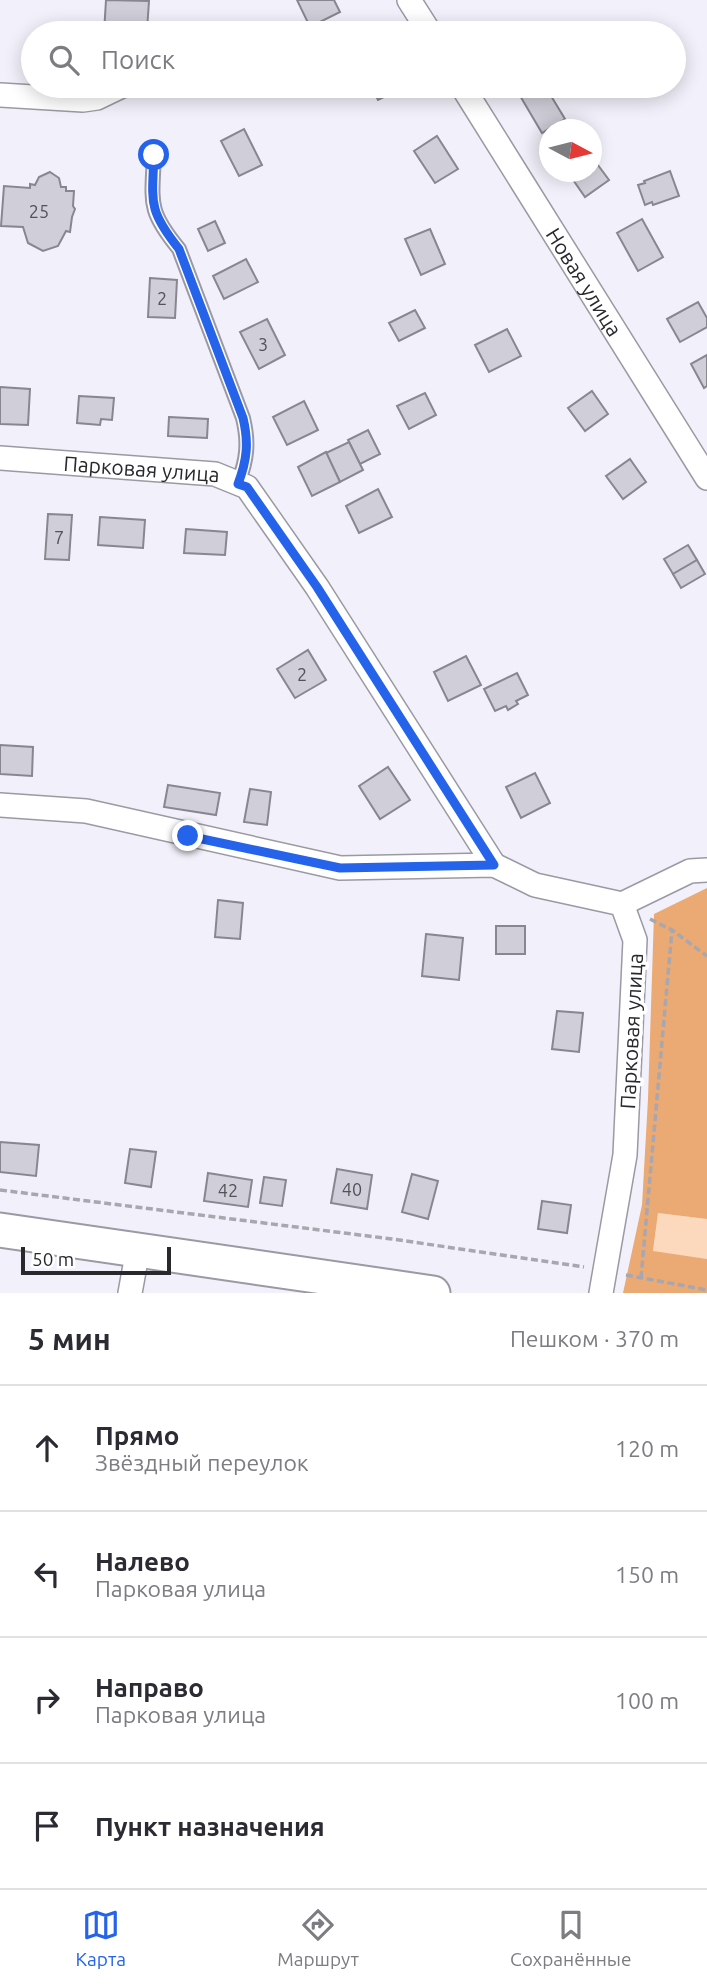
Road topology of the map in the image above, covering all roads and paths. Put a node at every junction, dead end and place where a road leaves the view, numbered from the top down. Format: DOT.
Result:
graph roads {
  1 [pos="409,0"];
  2 [pos="422,21"];
  3 [pos="0,95"];
  4 [pos="21,96"];
  5 [pos="50,98"];
  6 [pos="97,98"];
  7 [pos="470,98"];
  8 [pos="154,155"];
  9 [pos="0,458"];
  10 [pos="707,478"];
  11 [pos="238,484"];
  12 [pos="0,805"];
  13 [pos="494,865"];
  14 [pos="707,870"];
  15 [pos="622,904"];
  16 [pos="707,956"];
  17 [pos="0,1190"];
  18 [pos="0,1230"];
  19 [pos="138,1249"];
  20 [pos="606,1270"];
  21 [pos="640,1278"];
  22 [pos="707,1290"];
  23 [pos="130,1293"];
  24 [pos="433,1293"];
  25 [pos="601,1293"];
  1 -- 2 [label="street"];
  3 -- 4 [label="street"];
  5 -- 6 [label="street"];
  7 -- 10 [label="street, Новая улица"];
  8 -- 11 [label="lane"];
  9 -- 11 [label="street, Парковая улица"];
  11 -- 13 [label="street, Парковая улица"];
  12 -- 13 [label="street"];
  13 -- 15 [label="street"];
  14 -- 15 [label="street"];
  15 -- 20 [label="street, Парковая улица"];
  16 -- 21 [label="path"];
  17 -- 20 [label="path"];
  18 -- 19 [label="main road"];
  19 -- 23 [label="street"];
  19 -- 24 [label="main road"];
  20 -- 21 [label="path"];
  20 -- 25 [label="street, Парковая улица"];
  21 -- 22 [label="path"];
}
